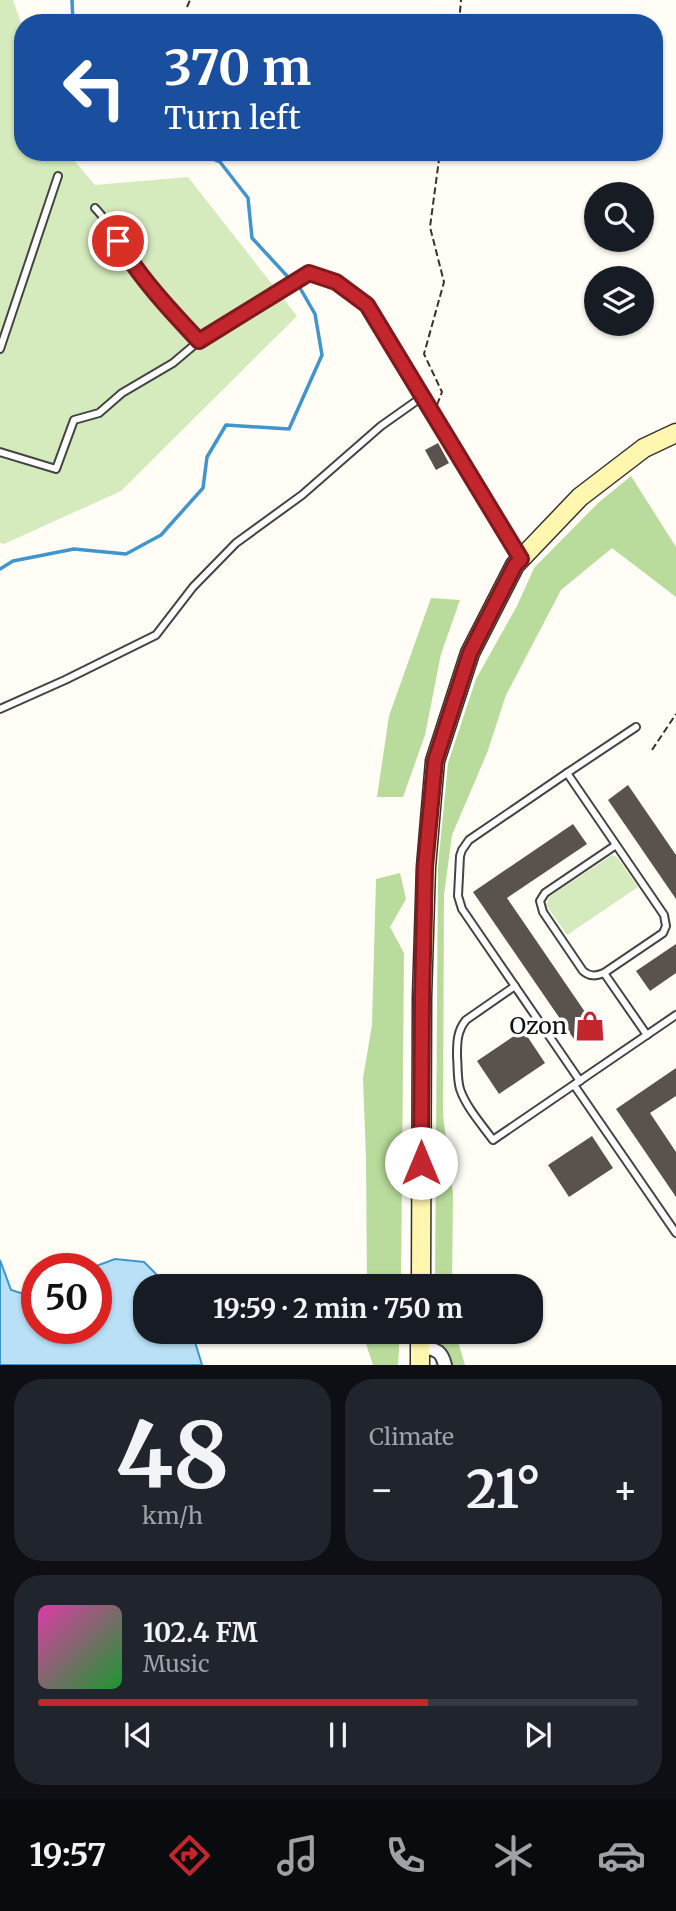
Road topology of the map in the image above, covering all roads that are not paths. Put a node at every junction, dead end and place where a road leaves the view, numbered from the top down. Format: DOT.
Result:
graph roads {
  1 [pos="58,176"];
  2 [pos="95,208"];
  3 [pos="199,341"];
  4 [pos="0,349"];
  5 [pos="422,397"];
  6 [pos="676,432"];
  7 [pos="0,452"];
  8 [pos="521,559"];
  9 [pos="0,709"];
  10 [pos="636,727"];
  11 [pos="567,773"];
  12 [pos="616,845"];
  13 [pos="604,973"];
  14 [pos="515,986"];
  15 [pos="676,1015"];
  16 [pos="647,1035"];
  17 [pos="577,1083"];
  18 [pos="676,1233"];
  19 [pos="421,1274"];
  20 [pos="420,1344"];
  21 [pos="428,1344"];
  22 [pos="420,1365"];
  23 [pos="445,1365"];
  1 -- 4 [label="lane"];
  2 -- 3 [label="lane"];
  3 -- 5 [label="lane"];
  3 -- 7 [label="lane"];
  5 -- 8 [label="lane"];
  5 -- 9 [label="lane"];
  6 -- 8 [label="main road"];
  8 -- 19 [label="main road"];
  10 -- 11 [label="lane"];
  11 -- 12 [label="lane"];
  11 -- 14 [label="lane"];
  12 -- 13 [label="lane"];
  12 -- 13 [label="lane"];
  13 -- 16 [label="lane"];
  14 -- 17 [label="lane"];
  14 -- 17 [label="lane"];
  15 -- 16 [label="lane"];
  16 -- 17 [label="lane"];
  17 -- 18 [label="lane"];
  20 -- 22 [label="main road"];
  21 -- 23 [label="street"];
}
